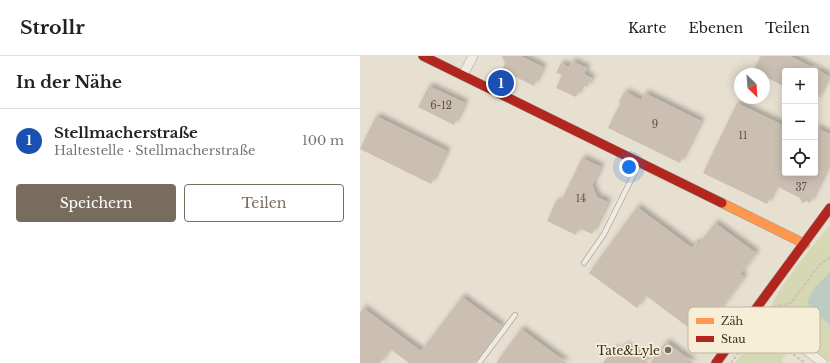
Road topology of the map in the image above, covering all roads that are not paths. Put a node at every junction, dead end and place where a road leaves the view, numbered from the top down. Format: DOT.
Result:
graph roads {
  1 [pos="423,56"];
  2 [pos="473,56"];
  3 [pos="463,75"];
  4 [pos="639,162"];
  5 [pos="830,208"];
  6 [pos="805,244"];
  7 [pos="584,263"];
  8 [pos="758,307"];
  9 [pos="515,315"];
  10 [pos="724,353"];
  11 [pos="810,353"];
  12 [pos="480,363"];
  13 [pos="716,363"];
  14 [pos="823,363"];
  1 -- 3 [label="street"];
  2 -- 3 [label="street"];
  3 -- 4 [label="street"];
  4 -- 6 [label="street"];
  4 -- 7 [label="lane"];
  5 -- 6 [label="street"];
  6 -- 8 [label="street"];
  9 -- 12 [label="lane"];
  10 -- 13 [label="street"];
  11 -- 14 [label="street"];
}
